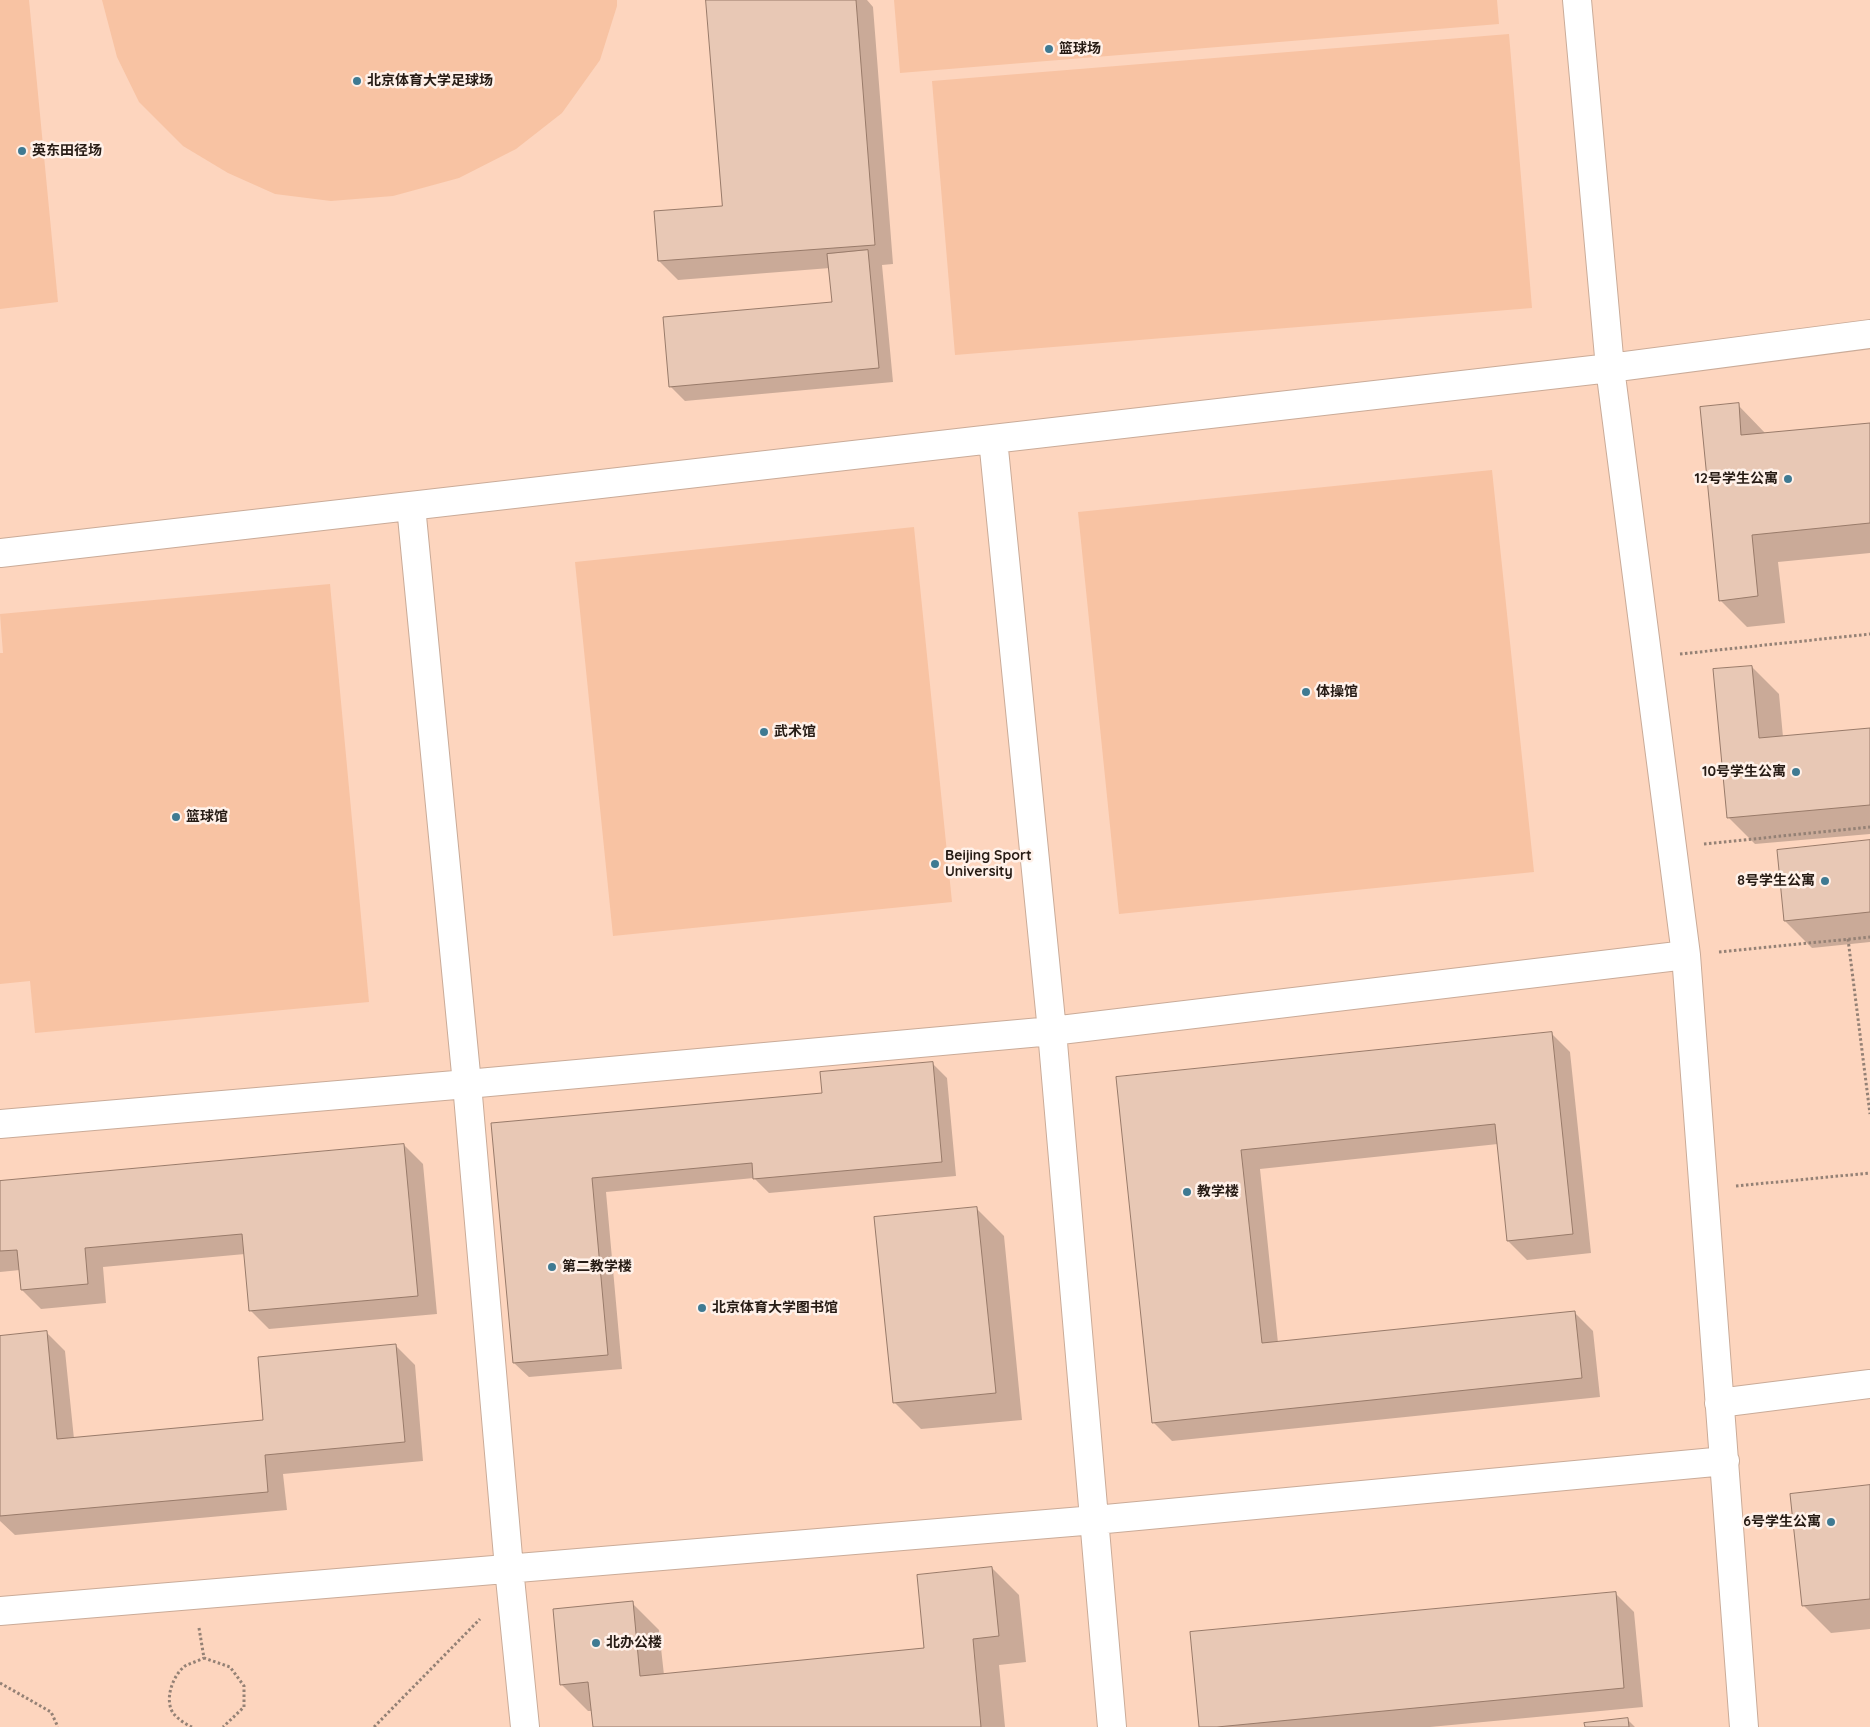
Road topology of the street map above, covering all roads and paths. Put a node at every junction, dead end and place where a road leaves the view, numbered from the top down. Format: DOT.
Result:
graph roads {
  1 [pos="1577,0"];
  2 [pos="1870,334"];
  3 [pos="1610,368"];
  4 [pos="993,439"];
  5 [pos="411,506"];
  6 [pos="0,553"];
  7 [pos="1870,634"];
  8 [pos="1647,657"];
  9 [pos="1870,827"];
  10 [pos="1672,847"];
  11 [pos="1870,937"];
  12 [pos="1848,939"];
  13 [pos="1686,955"];
  14 [pos="1052,1031"];
  15 [pos="467,1084"];
  16 [pos="1870,1114"];
  17 [pos="0,1124"];
  18 [pos="1870,1173"];
  19 [pos="1704,1189"];
  20 [pos="1870,1384"];
  21 [pos="1720,1403"];
  22 [pos="1725,1461"];
  23 [pos="1095,1520"];
  24 [pos="510,1577"];
  25 [pos="195,1595"];
  26 [pos="0,1611"];
  27 [pos="204,1658"];
  28 [pos="0,1683"];
  29 [pos="58,1727"];
  30 [pos="192,1727"];
  31 [pos="223,1727"];
  32 [pos="374,1727"];
  33 [pos="525,1727"];
  34 [pos="1112,1727"];
  35 [pos="1744,1727"];
  1 -- 3 [label="lane"];
  2 -- 3 [label="lane"];
  3 -- 4 [label="lane"];
  3 -- 8 [label="lane"];
  4 -- 5 [label="lane"];
  4 -- 14 [label="lane"];
  5 -- 6 [label="lane"];
  5 -- 15 [label="lane"];
  7 -- 8 [label="path"];
  8 -- 10 [label="lane"];
  9 -- 10 [label="path"];
  10 -- 13 [label="lane"];
  11 -- 12 [label="path"];
  12 -- 13 [label="path"];
  12 -- 16 [label="path"];
  13 -- 14 [label="lane"];
  13 -- 19 [label="lane"];
  14 -- 15 [label="lane"];
  14 -- 23 [label="lane"];
  15 -- 17 [label="lane"];
  15 -- 24 [label="lane"];
  18 -- 19 [label="path"];
  19 -- 21 [label="lane"];
  20 -- 21 [label="lane"];
  21 -- 22 [label="lane"];
  22 -- 23 [label="lane"];
  22 -- 35 [label="lane"];
  23 -- 24 [label="lane"];
  23 -- 34 [label="lane"];
  24 -- 25 [label="lane"];
  24 -- 32 [label="path"];
  24 -- 33 [label="lane"];
  25 -- 26 [label="lane"];
  25 -- 27 [label="path"];
  27 -- 30 [label="path"];
  27 -- 31 [label="path"];
  28 -- 29 [label="path"];
}
